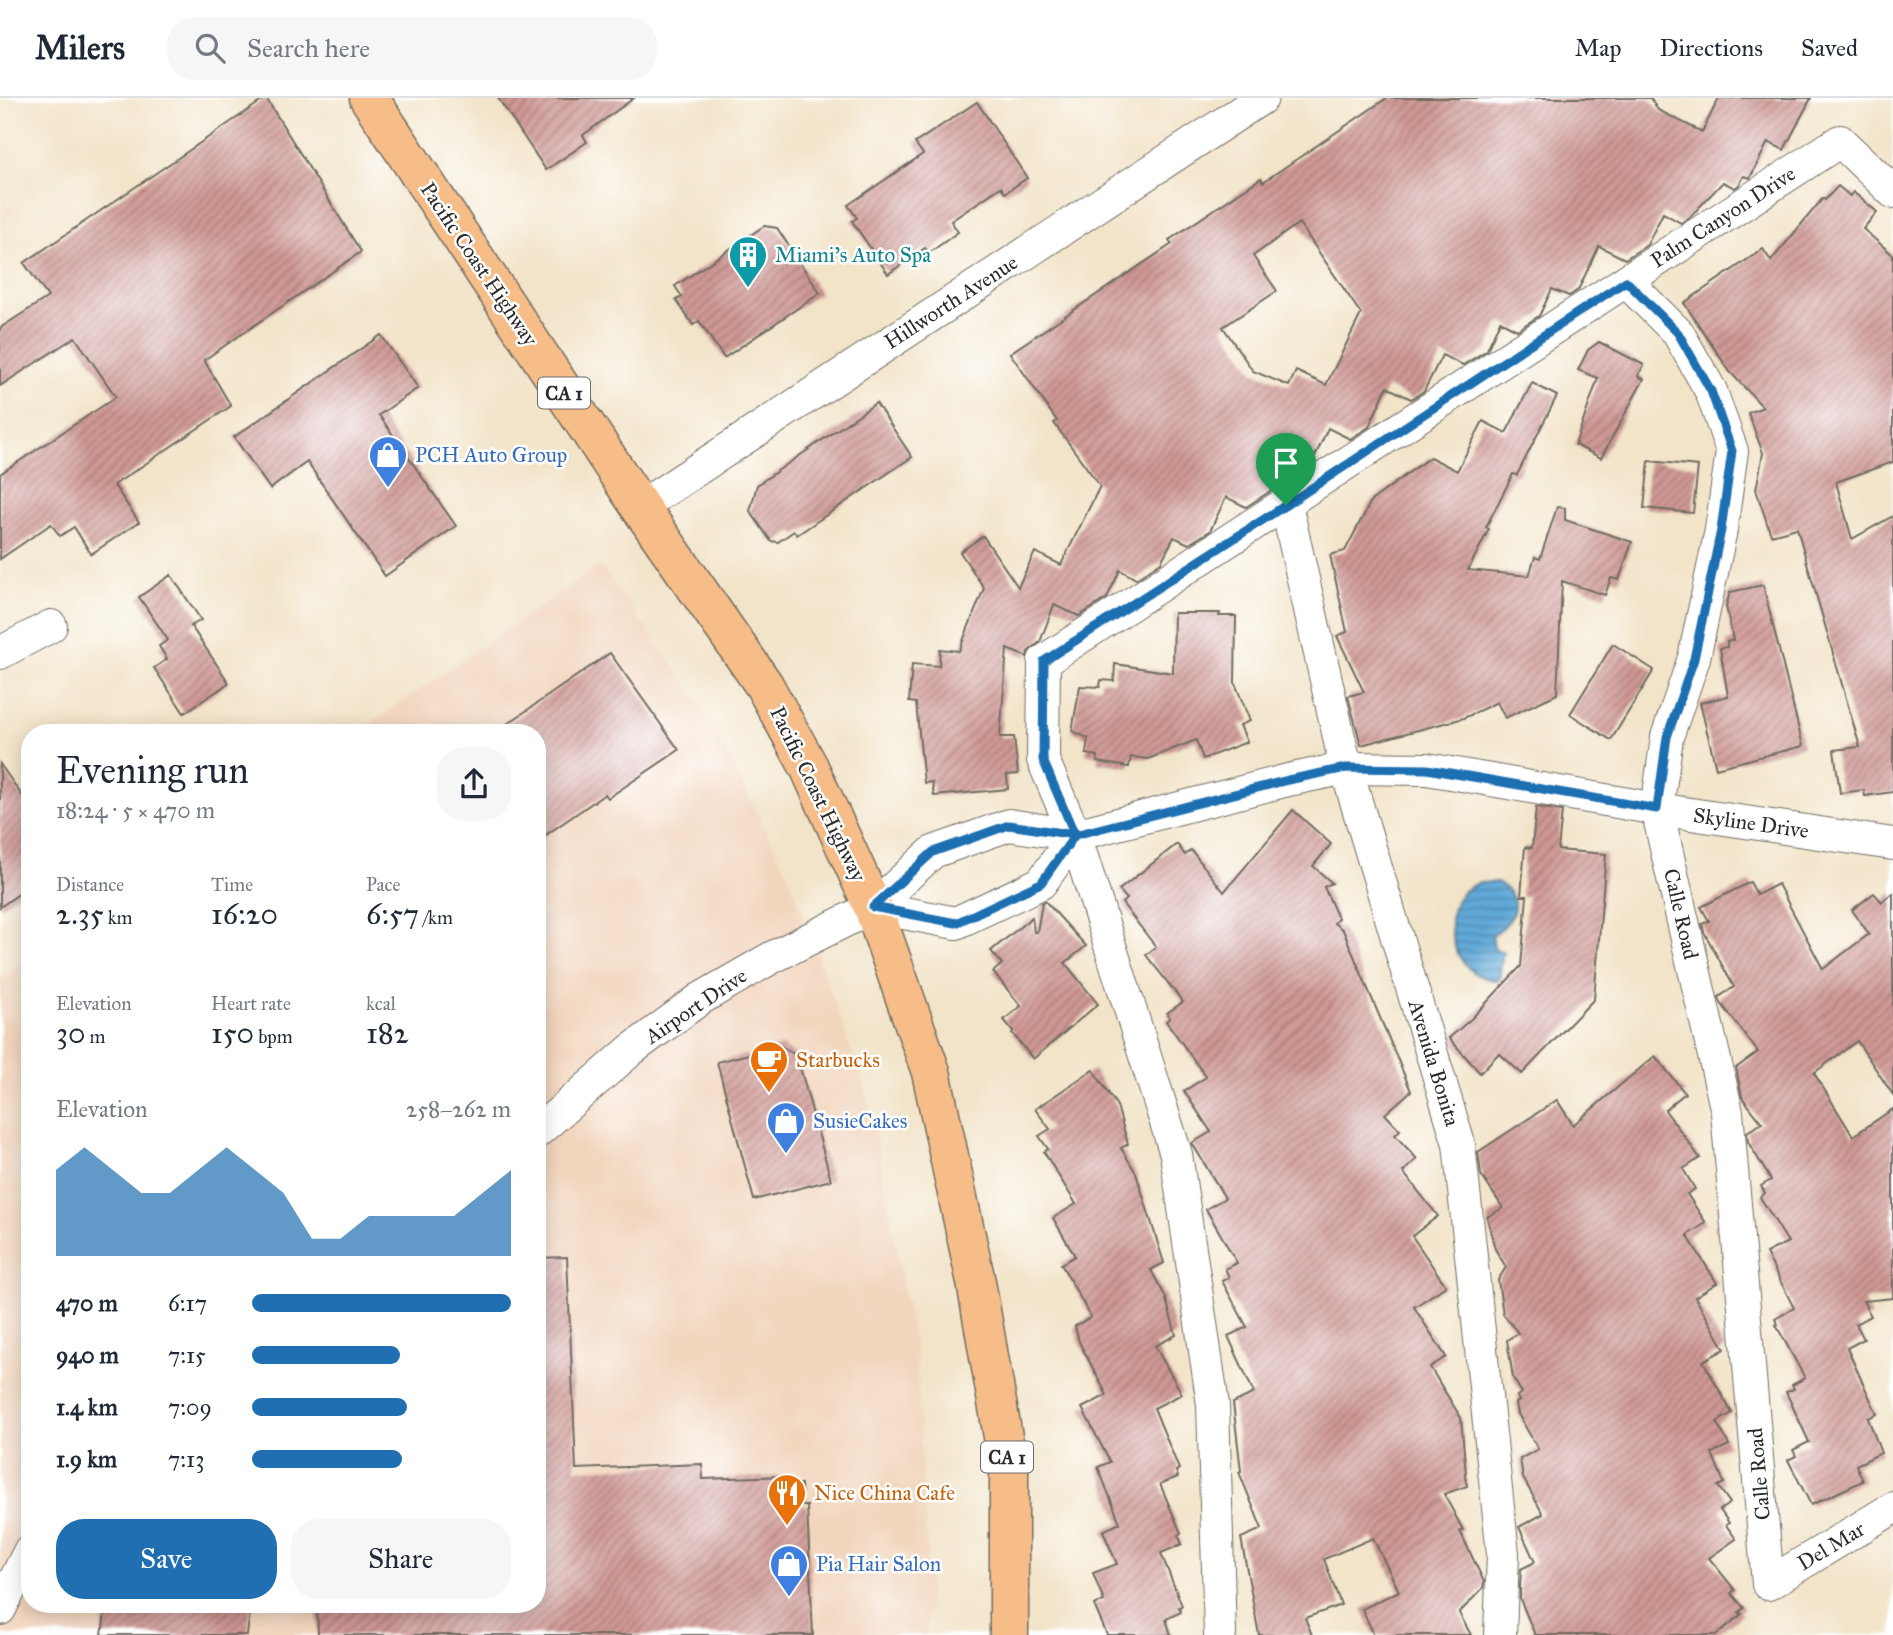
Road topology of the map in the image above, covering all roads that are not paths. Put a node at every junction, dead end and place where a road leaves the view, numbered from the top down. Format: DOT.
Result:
graph roads {
  1 [pos="369,98"];
  2 [pos="1262,98"];
  3 [pos="1893,192"];
  4 [pos="1626,281"];
  5 [pos="1286,505"];
  6 [pos="640,507"];
  7 [pos="51,626"];
  8 [pos="0,653"];
  9 [pos="1346,768"];
  10 [pos="1657,809"];
  11 [pos="1075,835"];
  12 [pos="1893,844"];
  13 [pos="873,907"];
  14 [pos="546,1124"];
  15 [pos="1893,1508"];
  16 [pos="21,1568"];
  17 [pos="1768,1584"];
  18 [pos="0,1609"];
  19 [pos="1009,1635"];
  20 [pos="1220,1635"];
  21 [pos="1500,1635"];
  1 -- 6 [label="highway, Pacific Coast Highway / CA 1"];
  2 -- 6 [label="street, Hillworth Avenue"];
  3 -- 4 [label="street, Palm Canyon Drive"];
  4 -- 5 [label="street, Palm Canyon Drive"];
  4 -- 10 [label="street, Calle Road"];
  5 -- 9 [label="street, Avenida Bonita"];
  5 -- 11 [label="street, Palm Canyon Drive"];
  6 -- 13 [label="highway, Pacific Coast Highway / CA 1"];
  7 -- 8 [label="street"];
  9 -- 10 [label="street, Skyline Drive"];
  9 -- 11 [label="street, Skyline Drive"];
  9 -- 21 [label="street, Avenida Bonita"];
  10 -- 12 [label="street, Skyline Drive"];
  10 -- 17 [label="street, Calle Road"];
  11 -- 13 [label="street, Skyline Drive"];
  11 -- 13 [label="street"];
  11 -- 20 [label="street"];
  13 -- 14 [label="street, Airport Drive"];
  13 -- 19 [label="highway, Pacific Coast Highway / CA 1"];
  15 -- 17 [label="street, Del Mar"];
  16 -- 18 [label="street"];
}
